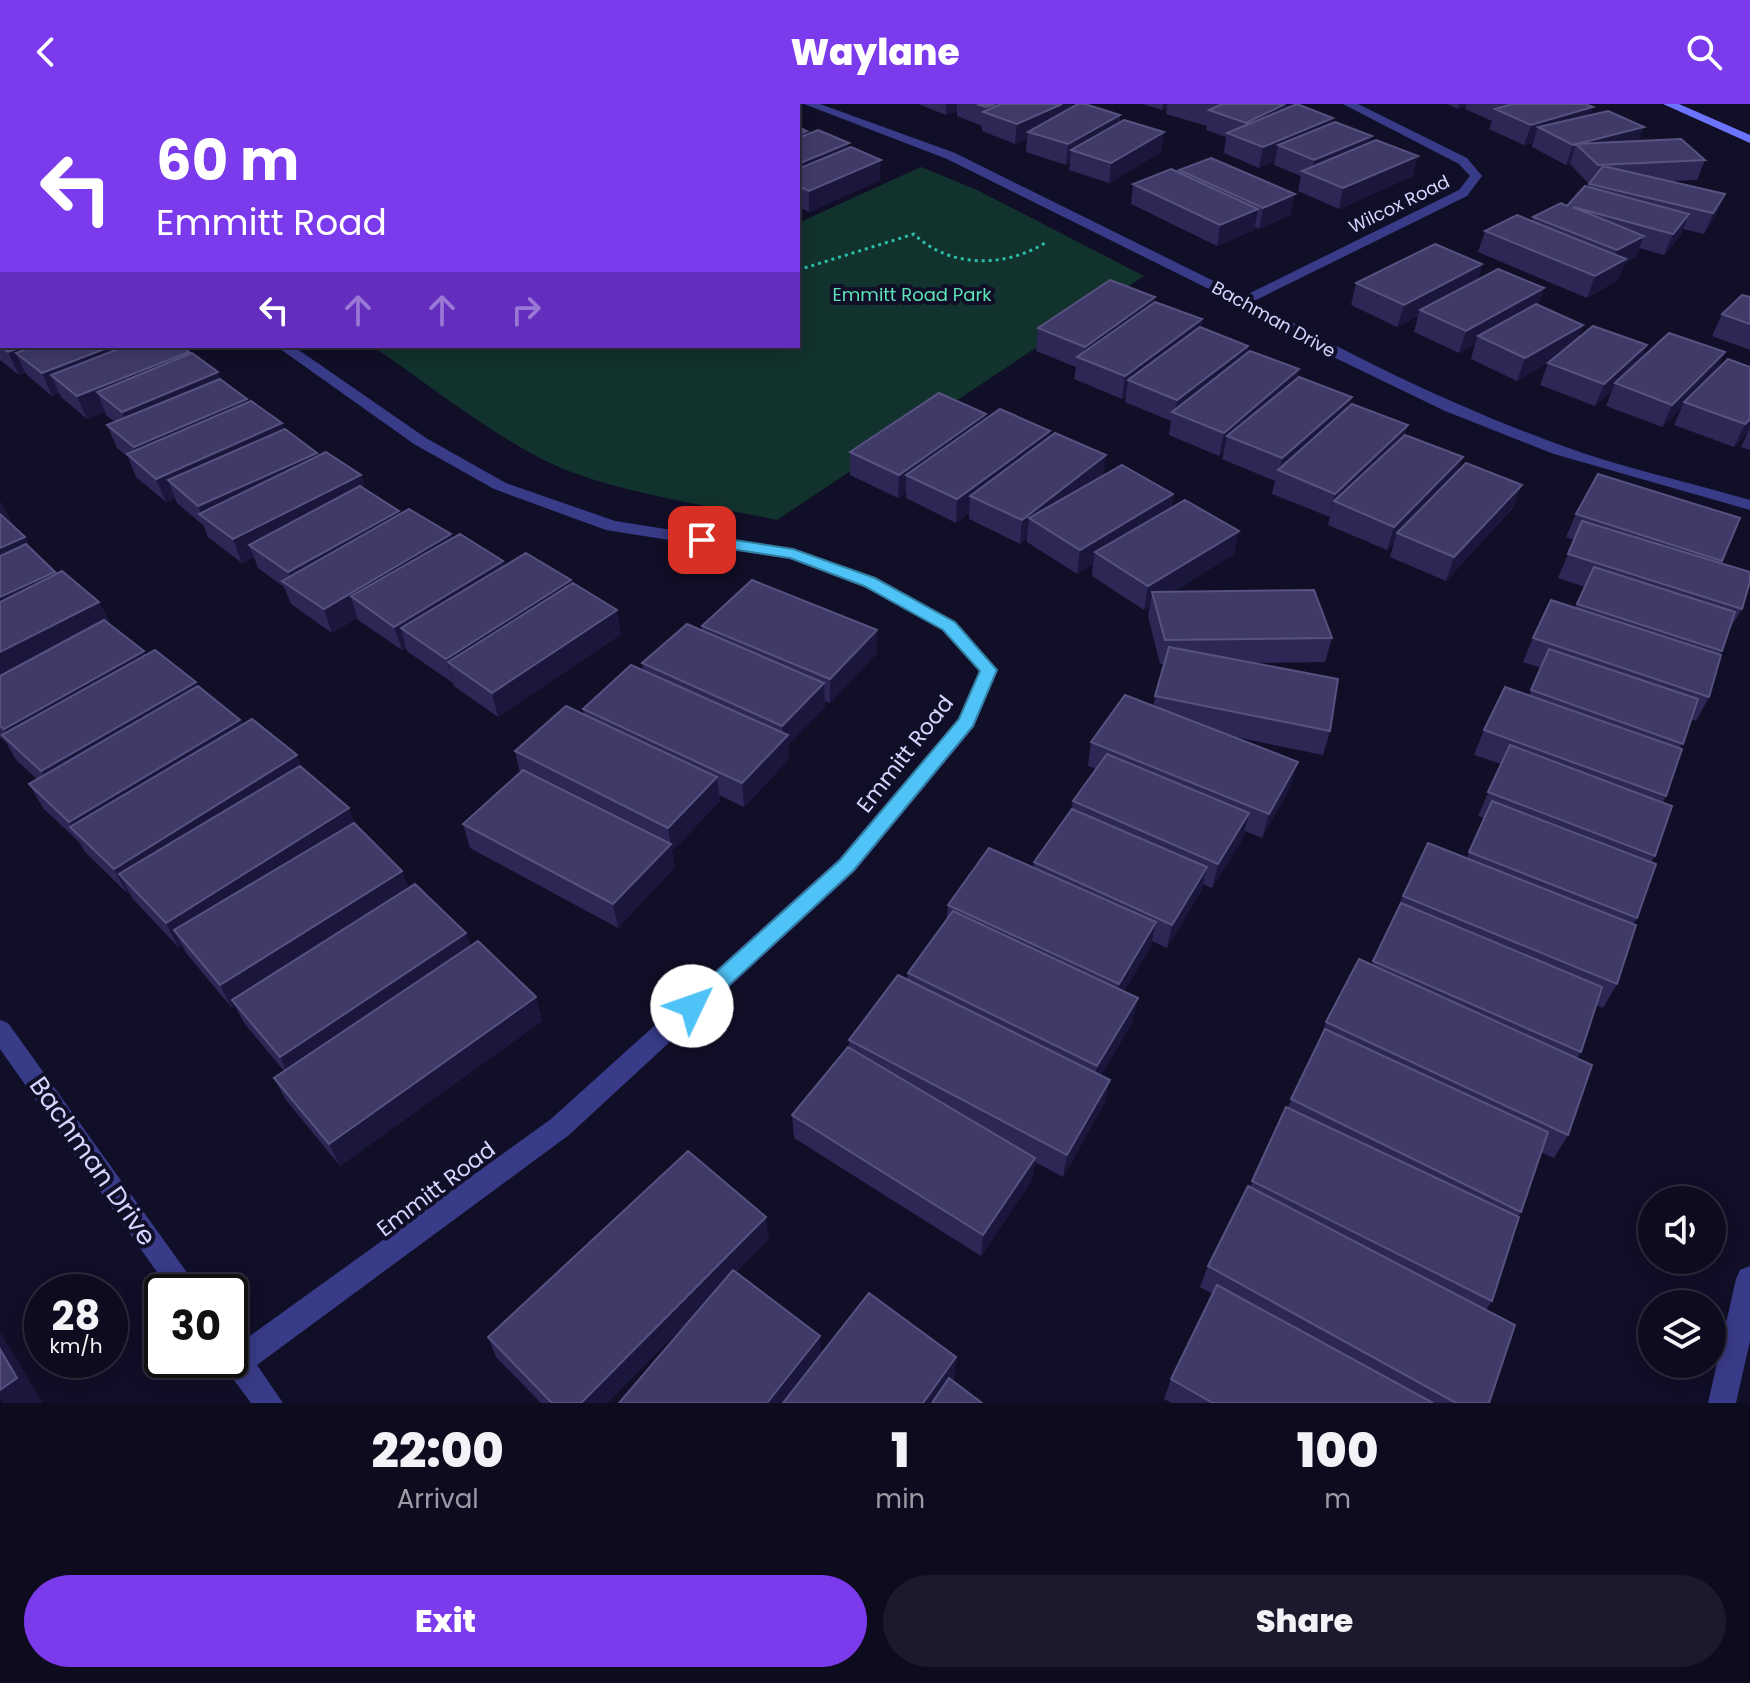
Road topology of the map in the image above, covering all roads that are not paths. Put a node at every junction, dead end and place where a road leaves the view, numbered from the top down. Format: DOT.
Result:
graph roads {
  1 [pos="810,104"];
  2 [pos="1349,104"];
  3 [pos="1669,104"];
  4 [pos="1750,139"];
  5 [pos="1244,301"];
  6 [pos="286,348"];
  7 [pos="1750,505"];
  8 [pos="0,1030"];
  9 [pos="174,1274"];
  10 [pos="1750,1279"];
  11 [pos="248,1347"];
  12 [pos="248,1377"];
  13 [pos="269,1403"];
  14 [pos="1722,1403"];
  1 -- 5 [label="street, Bachman Drive"];
  2 -- 5 [label="street, Wilcox Road"];
  3 -- 4 [label="street"];
  5 -- 7 [label="street, Bachman Drive"];
  6 -- 11 [label="street, Emmitt Road"];
  8 -- 9 [label="street, Bachman Drive"];
  10 -- 14 [label="street"];
  12 -- 13 [label="street"];
}
